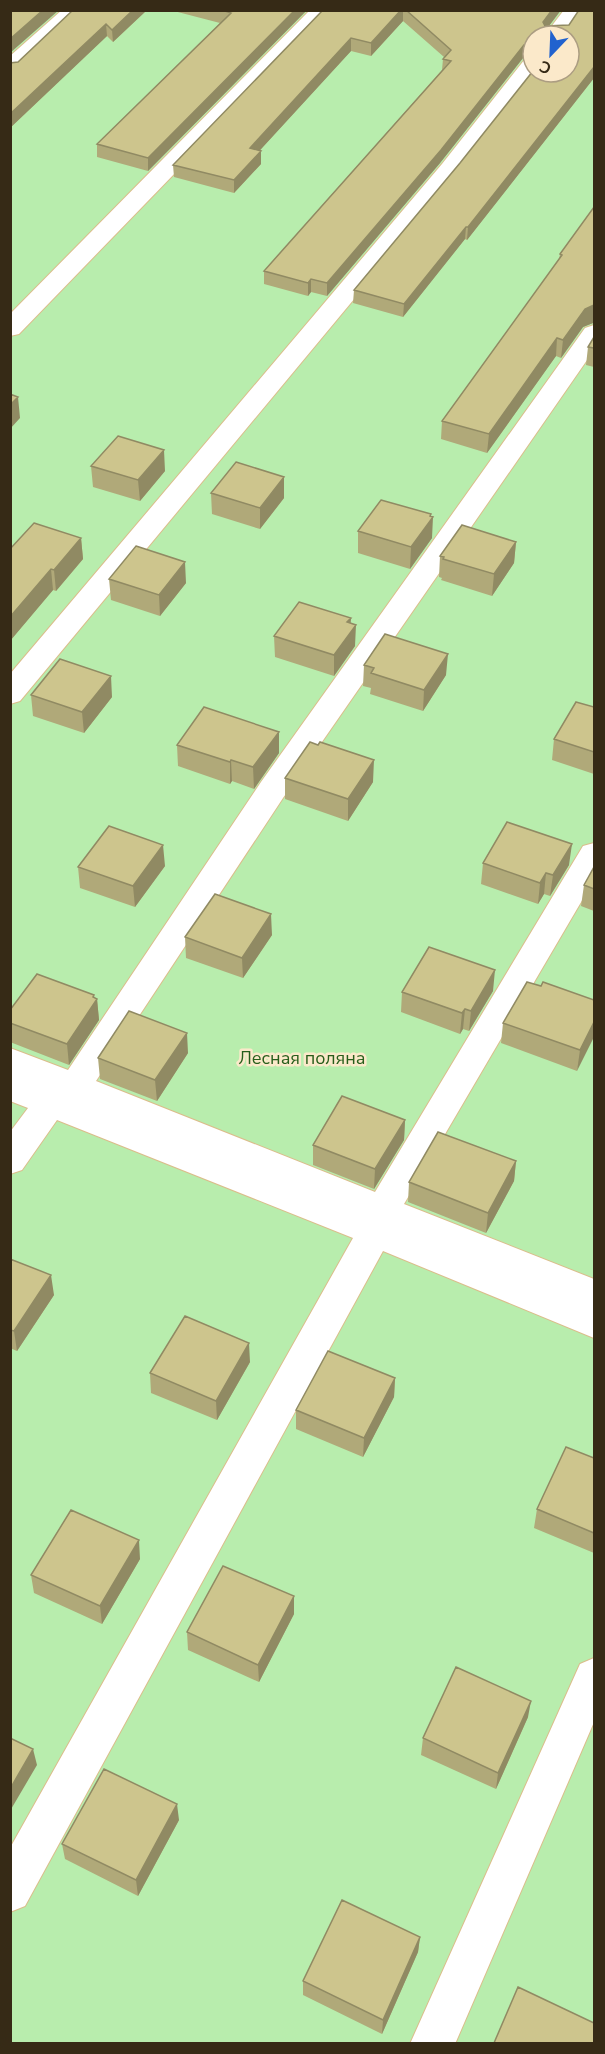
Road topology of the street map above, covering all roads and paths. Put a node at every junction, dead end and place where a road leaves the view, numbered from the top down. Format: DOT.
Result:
graph roads {
  1 [pos="75,10"];
  2 [pos="323,10"];
  3 [pos="575,10"];
  4 [pos="564,24"];
  5 [pos="10,68"];
  6 [pos="521,79"];
  7 [pos="10,330"];
  8 [pos="594,333"];
  9 [pos="10,694"];
  10 [pos="594,854"];
  11 [pos="10,1061"];
  12 [pos="10,1087"];
  13 [pos="62,1094"];
  14 [pos="10,1160"];
  15 [pos="378,1221"];
  16 [pos="594,1295"];
  17 [pos="594,1323"];
  18 [pos="594,1677"];
  19 [pos="10,1891"];
  20 [pos="432,2043"];
  1 -- 5 [label="street"];
  2 -- 7 [label="street"];
  3 -- 4 [label="street"];
  6 -- 9 [label="street"];
  8 -- 13 [label="street"];
  10 -- 15 [label="street"];
  11 -- 13 [label="street"];
  12 -- 13 [label="street"];
  13 -- 14 [label="street"];
  13 -- 15 [label="street"];
  15 -- 16 [label="street"];
  15 -- 17 [label="street"];
  15 -- 19 [label="street"];
  18 -- 20 [label="street"];
}
